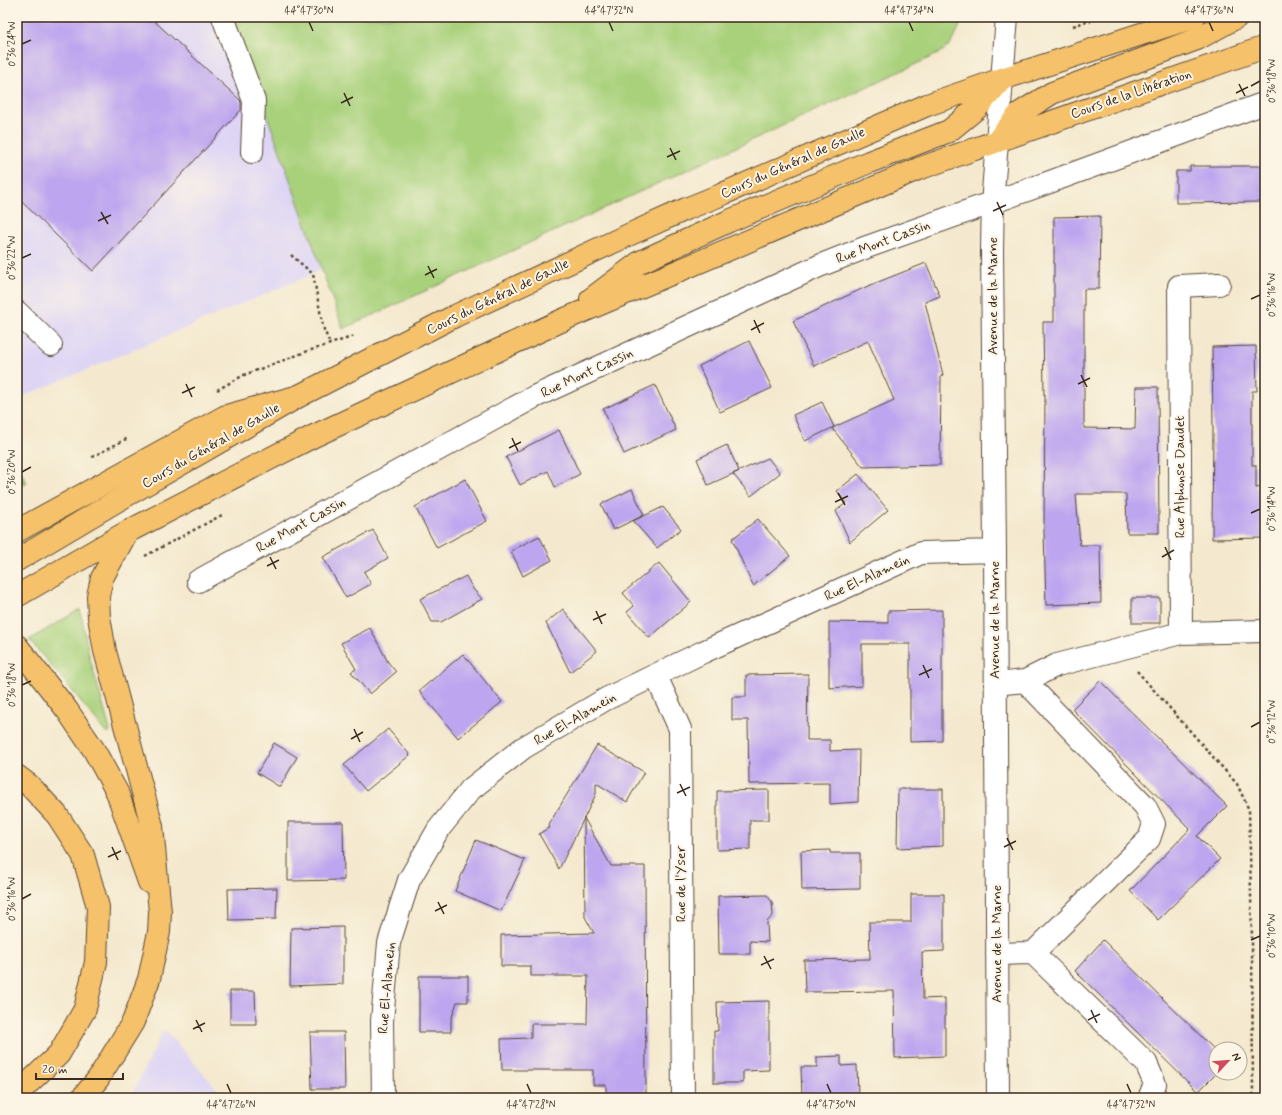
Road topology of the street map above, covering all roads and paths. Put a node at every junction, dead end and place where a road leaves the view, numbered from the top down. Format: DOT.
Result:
graph roads {
  1 [pos="223,17"];
  2 [pos="1007,17"];
  3 [pos="1194,17"];
  4 [pos="1236,17"];
  5 [pos="1265,47"];
  6 [pos="1002,79"];
  7 [pos="1265,103"];
  8 [pos="996,142"];
  9 [pos="252,152"];
  10 [pos="993,202"];
  11 [pos="291,256"];
  12 [pos="1219,284"];
  13 [pos="17,312"];
  14 [pos="565,319"];
  15 [pos="357,335"];
  16 [pos="330,344"];
  17 [pos="51,345"];
  18 [pos="216,390"];
  19 [pos="299,396"];
  20 [pos="133,434"];
  21 [pos="92,457"];
  22 [pos="17,531"];
  23 [pos="127,532"];
  24 [pos="995,551"];
  25 [pos="17,560"];
  26 [pos="198,581"];
  27 [pos="17,596"];
  28 [pos="1265,631"];
  29 [pos="1181,633"];
  30 [pos="17,646"];
  31 [pos="1126,647"];
  32 [pos="656,676"];
  33 [pos="1025,681"];
  34 [pos="995,684"];
  35 [pos="17,776"];
  36 [pos="160,912"];
  37 [pos="1033,953"];
  38 [pos="997,954"];
  39 [pos="17,1094"];
  40 [pos="82,1098"];
  41 [pos="383,1098"];
  42 [pos="683,1098"];
  43 [pos="998,1098"];
  44 [pos="1150,1098"];
  45 [pos="1253,1098"];
  1 -- 9 [label="street"];
  2 -- 6 [label="street, Avenue de la Marne"];
  3 -- 6 [label="main road"];
  4 -- 8 [label="main road"];
  5 -- 8 [label="main road, Cours de la Libération"];
  6 -- 8 [label="street, Avenue de la Marne"];
  6 -- 14 [label="main road"];
  6 -- 19 [label="main road, Cours du Général de Gaulle"];
  7 -- 10 [label="street, Rue Mont Cassin"];
  8 -- 10 [label="street, Avenue de la Marne"];
  8 -- 14 [label="main road"];
  10 -- 24 [label="street, Avenue de la Marne"];
  10 -- 26 [label="street, Rue Mont Cassin"];
  11 -- 16 [label="path"];
  12 -- 29 [label="street, Rue Alphonse Daudet"];
  13 -- 17 [label="street"];
  14 -- 23 [label="main road"];
  15 -- 16 [label="path"];
  16 -- 18 [label="path"];
  19 -- 22 [label="main road"];
  19 -- 25 [label="main road, Cours du Général de Gaulle"];
  20 -- 21 [label="path"];
  23 -- 27 [label="main road"];
  23 -- 36 [label="main road"];
  24 -- 32 [label="street, Rue El-Alamein"];
  24 -- 34 [label="street, Avenue de la Marne"];
  28 -- 29 [label="street"];
  29 -- 31 [label="street"];
  30 -- 36 [label="main road"];
  31 -- 33 [label="street"];
  31 -- 45 [label="path"];
  32 -- 41 [label="street, Rue El-Alamein"];
  32 -- 42 [label="street, Rue de l'Yser"];
  33 -- 34 [label="street"];
  33 -- 37 [label="street"];
  34 -- 38 [label="street, Avenue de la Marne"];
  35 -- 39 [label="main road"];
  36 -- 40 [label="main road"];
  37 -- 38 [label="street"];
  37 -- 44 [label="street"];
  38 -- 43 [label="street, Avenue de la Marne"];
}
